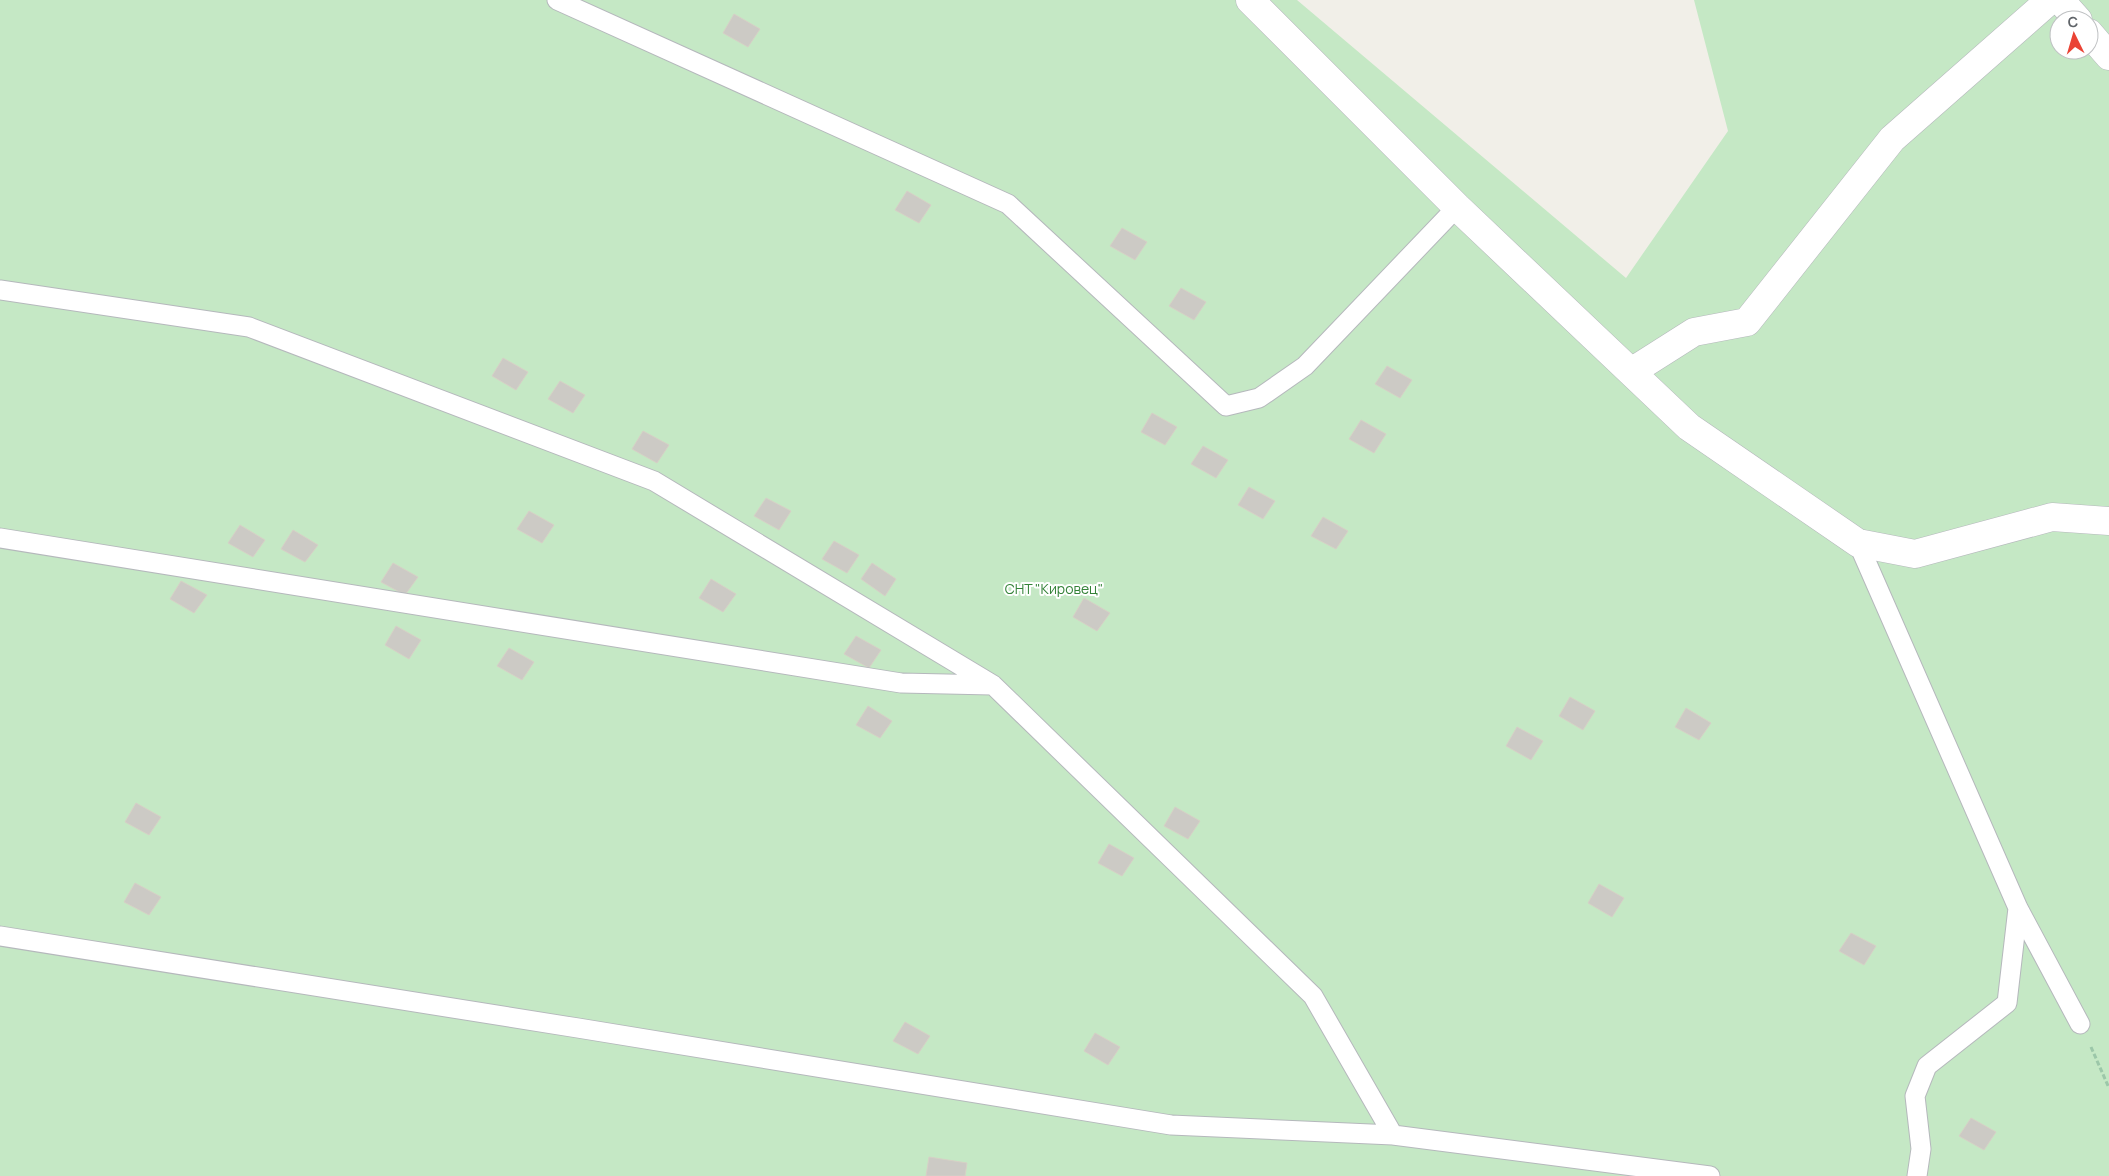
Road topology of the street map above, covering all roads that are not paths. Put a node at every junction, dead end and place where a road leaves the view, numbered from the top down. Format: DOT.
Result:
graph roads {
  1 [pos="557,0"];
  2 [pos="1250,0"];
  3 [pos="2050,0"];
  4 [pos="2060,0"];
  5 [pos="2069,10"];
  6 [pos="2099,44"];
  7 [pos="2109,56"];
  8 [pos="1457,207"];
  9 [pos="0,290"];
  10 [pos="1631,372"];
  11 [pos="2109,521"];
  12 [pos="0,538"];
  13 [pos="1858,543"];
  14 [pos="993,685"];
  15 [pos="2018,908"];
  16 [pos="0,936"];
  17 [pos="2080,1024"];
  18 [pos="1392,1135"];
  19 [pos="1710,1176"];
  20 [pos="1917,1176"];
  1 -- 8 [label="lane"];
  2 -- 8 [label="street"];
  3 -- 10 [label="street"];
  4 -- 5 [label="street"];
  6 -- 7 [label="street"];
  8 -- 10 [label="street"];
  9 -- 14 [label="lane"];
  10 -- 13 [label="street"];
  11 -- 13 [label="street"];
  12 -- 14 [label="lane"];
  13 -- 15 [label="lane"];
  14 -- 18 [label="lane"];
  15 -- 17 [label="lane"];
  15 -- 20 [label="lane"];
  16 -- 18 [label="lane"];
  18 -- 19 [label="lane"];
}
